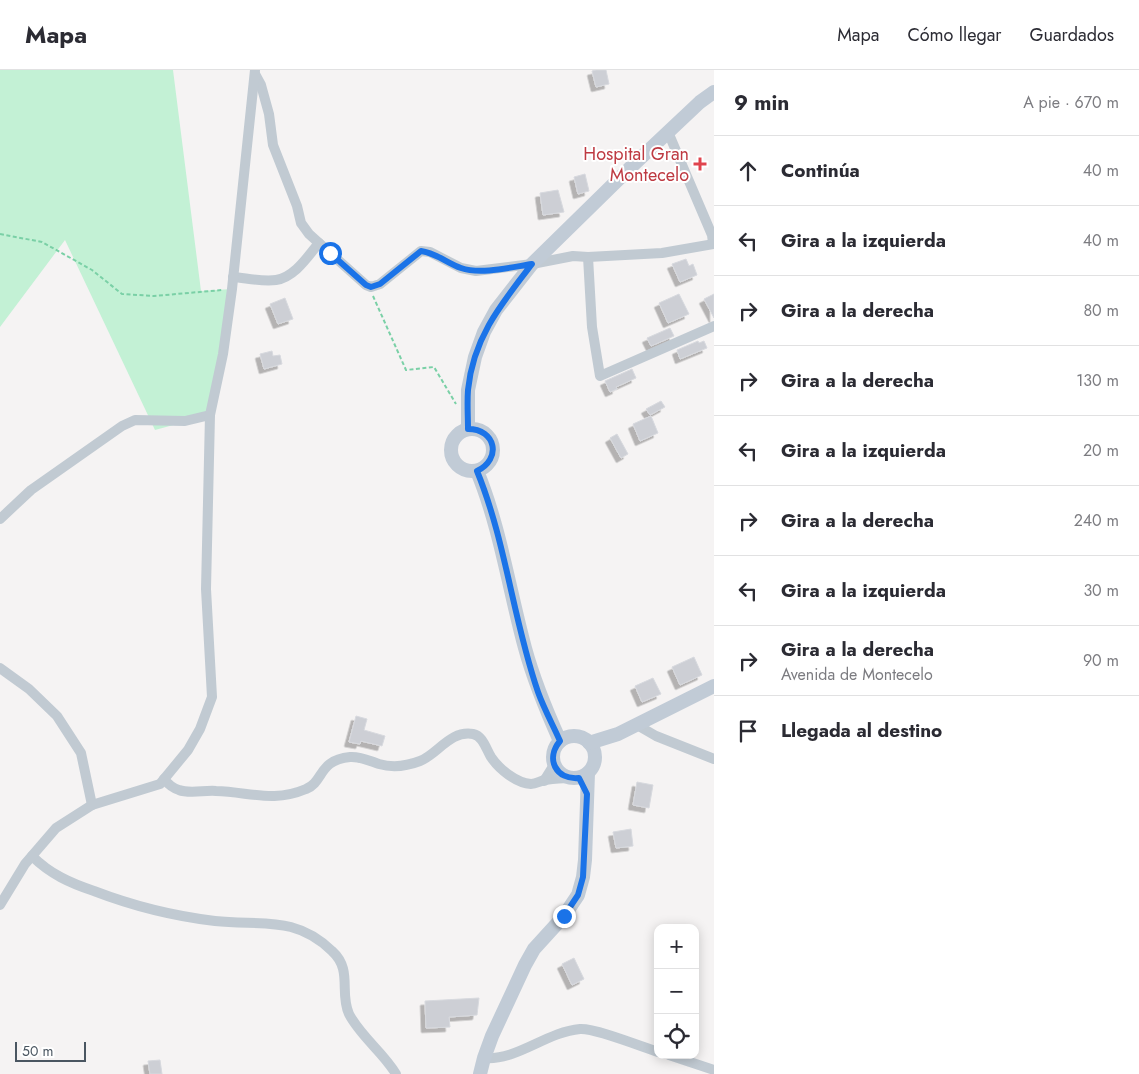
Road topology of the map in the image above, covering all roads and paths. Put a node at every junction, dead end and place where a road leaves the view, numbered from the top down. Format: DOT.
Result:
graph roads {
  1 [pos="255,72"];
  2 [pos="714,92"];
  3 [pos="668,132"];
  4 [pos="0,234"];
  5 [pos="319,243"];
  6 [pos="714,243"];
  7 [pos="588,257"];
  8 [pos="532,264"];
  9 [pos="233,277"];
  10 [pos="371,287"];
  11 [pos="232,289"];
  12 [pos="714,326"];
  13 [pos="456,405"];
  14 [pos="210,416"];
  15 [pos="468,429"];
  16 [pos="477,471"];
  17 [pos="0,519"];
  18 [pos="0,668"];
  19 [pos="714,686"];
  20 [pos="637,725"];
  21 [pos="618,734"];
  22 [pos="560,741"];
  23 [pos="589,743"];
  24 [pos="595,756"];
  25 [pos="714,759"];
  26 [pos="554,764"];
  27 [pos="578,776"];
  28 [pos="164,779"];
  29 [pos="544,781"];
  30 [pos="92,805"];
  31 [pos="32,856"];
  32 [pos="0,905"];
  33 [pos="654,1051"];
  34 [pos="484,1058"];
  35 [pos="681,1059"];
  36 [pos="714,1070"];
  37 [pos="394,1072"];
  38 [pos="480,1074"];
  1 -- 5 [label="street"];
  1 -- 9 [label="street"];
  2 -- 3 [label="street"];
  3 -- 6 [label="street"];
  3 -- 8 [label="street"];
  4 -- 11 [label="path"];
  5 -- 9 [label="street"];
  5 -- 10 [label="street"];
  6 -- 7 [label="street"];
  7 -- 8 [label="street"];
  7 -- 12 [label="street"];
  8 -- 10 [label="street"];
  8 -- 15 [label="street"];
  9 -- 11 [label="street"];
  10 -- 13 [label="path"];
  11 -- 14 [label="street"];
  14 -- 17 [label="street"];
  14 -- 28 [label="street"];
  15 -- 16 [label="street"];
  15 -- 16 [label="street"];
  16 -- 22 [label="street"];
  18 -- 30 [label="street"];
  19 -- 20 [label="street"];
  20 -- 21 [label="street"];
  20 -- 25 [label="street"];
  21 -- 23 [label="street"];
  21 -- 24 [label="street"];
  22 -- 23 [label="street"];
  22 -- 26 [label="street"];
  23 -- 24 [label="street"];
  24 -- 27 [label="street"];
  26 -- 27 [label="street"];
  26 -- 29 [label="street"];
  27 -- 29 [label="street"];
  27 -- 34 [label="street"];
  28 -- 29 [label="street"];
  28 -- 30 [label="street"];
  30 -- 31 [label="street"];
  31 -- 32 [label="street"];
  31 -- 37 [label="street"];
  33 -- 34 [label="street"];
  34 -- 38 [label="street"];
  35 -- 36 [label="street"];
}
